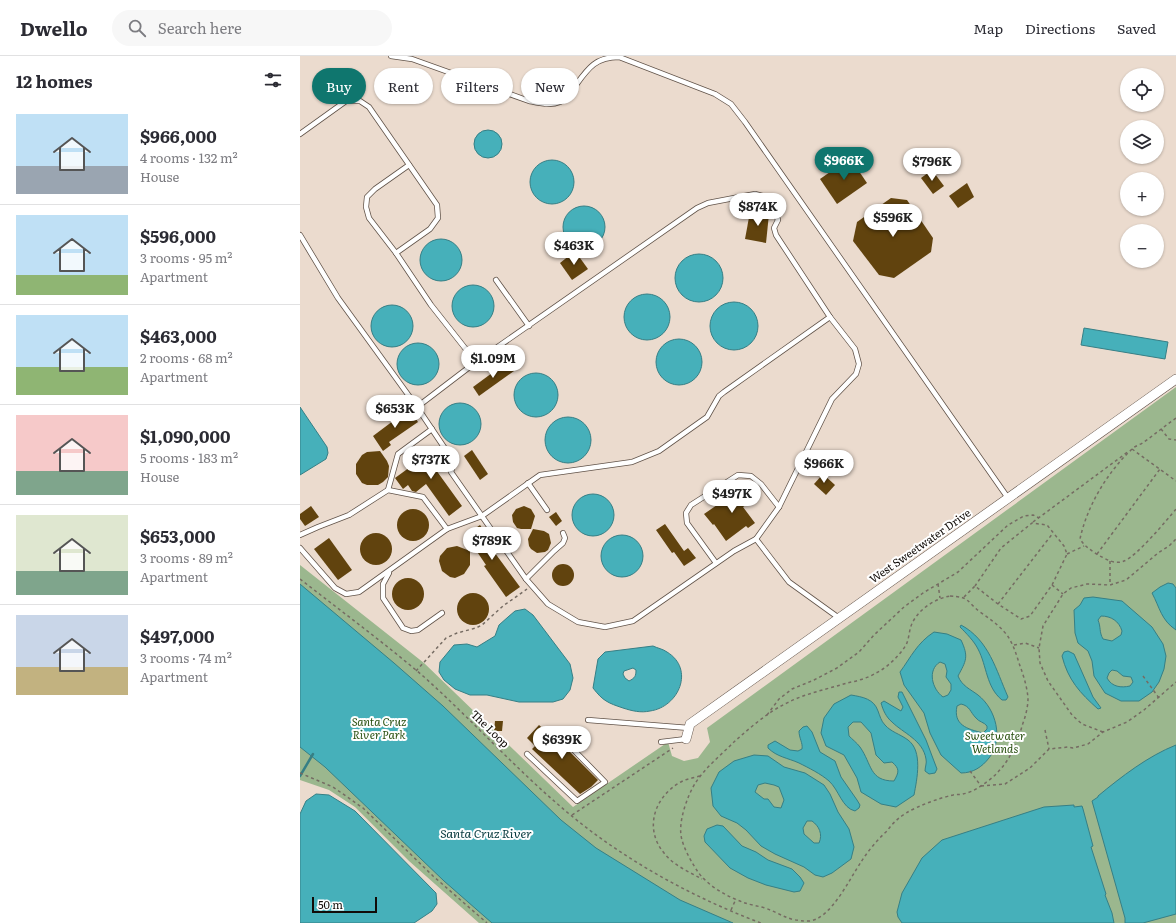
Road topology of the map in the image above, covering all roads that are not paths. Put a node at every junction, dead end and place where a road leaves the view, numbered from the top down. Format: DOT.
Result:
graph roads {
  1 [pos="391,56"];
  2 [pos="300,134"];
  3 [pos="409,166"];
  4 [pos="300,235"];
  5 [pos="396,252"];
  6 [pos="496,280"];
  7 [pos="830,317"];
  8 [pos="529,326"];
  9 [pos="476,362"];
  10 [pos="1176,379"];
  11 [pos="417,407"];
  12 [pos="432,429"];
  13 [pos="528,484"];
  14 [pos="388,490"];
  15 [pos="1008,498"];
  16 [pos="779,507"];
  17 [pos="547,510"];
  18 [pos="482,516"];
  19 [pos="447,529"];
  20 [pos="563,533"];
  21 [pos="300,535"];
  22 [pos="756,540"];
  23 [pos="300,548"];
  24 [pos="716,563"];
  25 [pos="390,571"];
  26 [pos="526,579"];
  27 [pos="442,614"];
  28 [pos="839,618"];
  29 [pos="588,720"];
  30 [pos="689,728"];
  31 [pos="564,740"];
  32 [pos="686,740"];
  33 [pos="661,742"];
  34 [pos="527,754"];
  1 -- 15 [label="lane"];
  2 -- 3 [label="lane"];
  3 -- 5 [label="lane"];
  3 -- 5 [label="lane"];
  4 -- 11 [label="lane"];
  5 -- 9 [label="lane"];
  6 -- 8 [label="lane"];
  7 -- 8 [label="lane"];
  7 -- 13 [label="lane"];
  7 -- 16 [label="lane"];
  8 -- 9 [label="lane"];
  9 -- 11 [label="lane"];
  10 -- 15 [label="street, West Sweetwater Drive"];
  11 -- 12 [label="lane"];
  12 -- 14 [label="lane"];
  12 -- 18 [label="lane"];
  13 -- 17 [label="lane"];
  13 -- 18 [label="lane"];
  14 -- 19 [label="lane"];
  14 -- 21 [label="lane"];
  15 -- 28 [label="street, West Sweetwater Drive"];
  16 -- 22 [label="lane"];
  16 -- 24 [label="lane"];
  18 -- 19 [label="lane"];
  18 -- 26 [label="lane"];
  19 -- 25 [label="lane"];
  20 -- 26 [label="lane"];
  22 -- 24 [label="lane"];
  22 -- 28 [label="lane"];
  23 -- 25 [label="lane"];
  24 -- 26 [label="lane"];
  25 -- 27 [label="lane"];
  28 -- 30 [label="street, West Sweetwater Drive"];
  29 -- 30 [label="lane"];
  30 -- 32 [label="street"];
  31 -- 34 [label="lane"];
  32 -- 33 [label="lane"];
}
